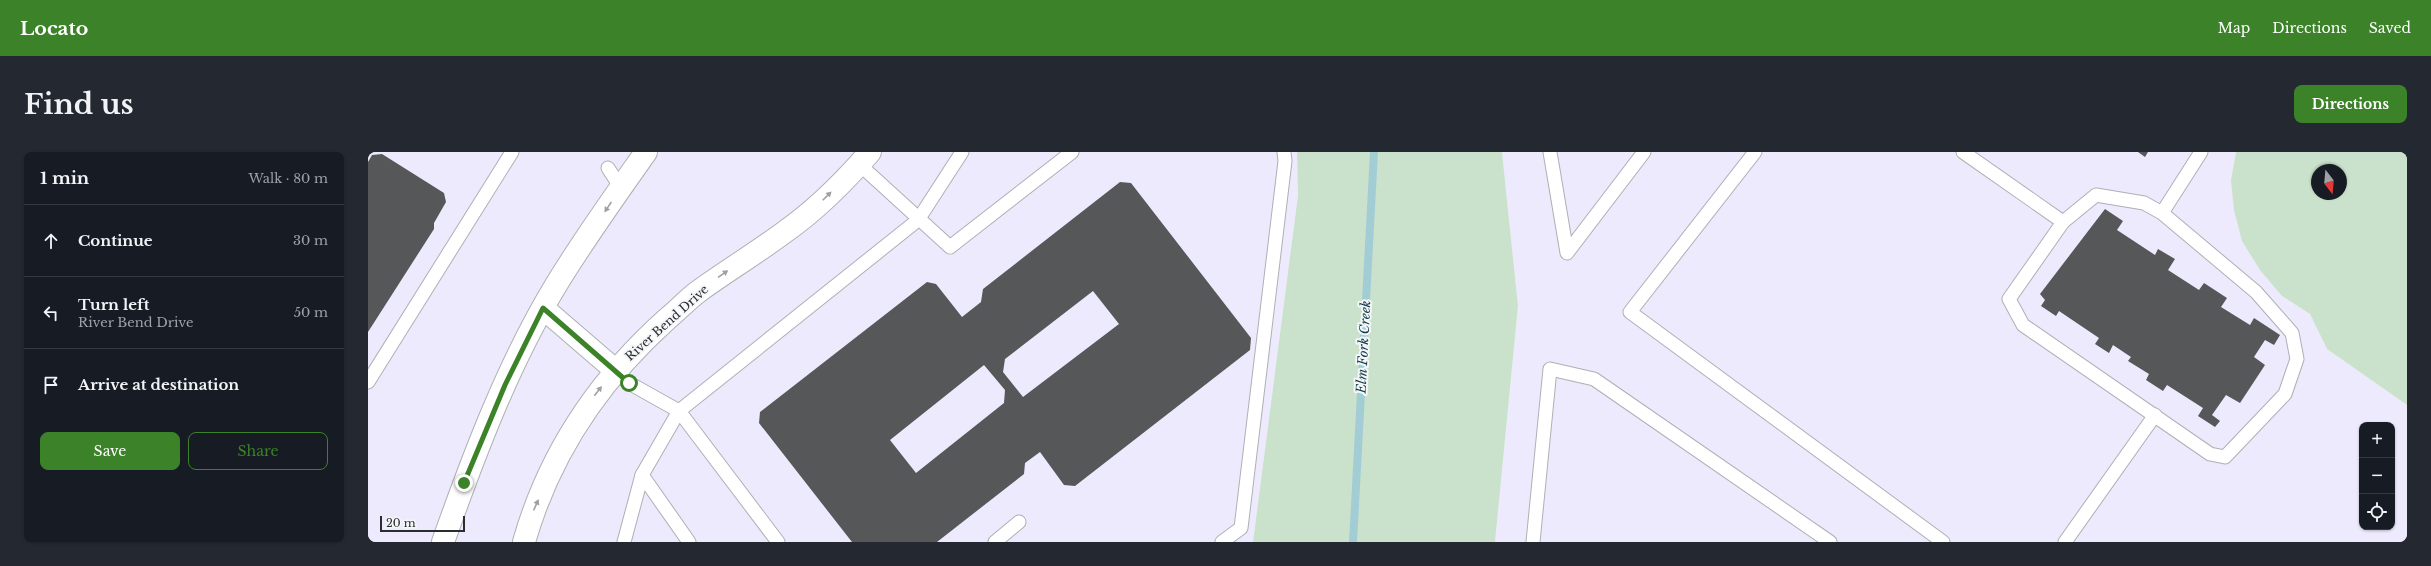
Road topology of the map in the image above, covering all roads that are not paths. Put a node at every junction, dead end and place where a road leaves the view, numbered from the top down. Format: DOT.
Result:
graph roads {
  1 [pos="512,152"];
  2 [pos="646,152"];
  3 [pos="962,152"];
  4 [pos="1072,152"];
  5 [pos="1284,152"];
  6 [pos="1550,152"];
  7 [pos="1644,152"];
  8 [pos="1755,152"];
  9 [pos="1963,152"];
  10 [pos="2201,152"];
  11 [pos="859,156"];
  12 [pos="608,168"];
  13 [pos="621,188"];
  14 [pos="2162,213"];
  15 [pos="918,220"];
  16 [pos="2063,222"];
  17 [pos="543,308"];
  18 [pos="615,370"];
  19 [pos="368,382"];
  20 [pos="679,411"];
  21 [pos="2155,415"];
  22 [pos="642,475"];
  23 [pos="1019,522"];
  24 [pos="443,542"];
  25 [pos="524,542"];
  26 [pos="624,542"];
  27 [pos="689,542"];
  28 [pos="778,542"];
  29 [pos="995,542"];
  30 [pos="1222,542"];
  31 [pos="1533,542"];
  32 [pos="1830,542"];
  33 [pos="1943,542"];
  34 [pos="2065,542"];
  1 -- 19 [label="lane"];
  2 -- 13 [label="street"];
  3 -- 15 [label="lane"];
  4 -- 15 [label="lane"];
  5 -- 30 [label="lane"];
  6 -- 7 [label="lane"];
  8 -- 33 [label="lane"];
  9 -- 16 [label="lane"];
  10 -- 14 [label="lane"];
  11 -- 15 [label="lane"];
  18 -- 11 [label="street, River Bend Drive, one-way"];
  12 -- 13 [label="lane"];
  13 -- 17 [label="street, one-way"];
  14 -- 16 [label="lane"];
  14 -- 21 [label="lane"];
  15 -- 20 [label="lane"];
  16 -- 21 [label="lane"];
  17 -- 18 [label="street"];
  17 -- 24 [label="street"];
  18 -- 20 [label="lane"];
  25 -- 18 [label="street, River Bend Drive, one-way"];
  20 -- 22 [label="lane"];
  20 -- 28 [label="lane"];
  21 -- 34 [label="lane"];
  22 -- 26 [label="lane"];
  22 -- 27 [label="lane"];
  23 -- 29 [label="lane"];
  31 -- 32 [label="lane"];
}
